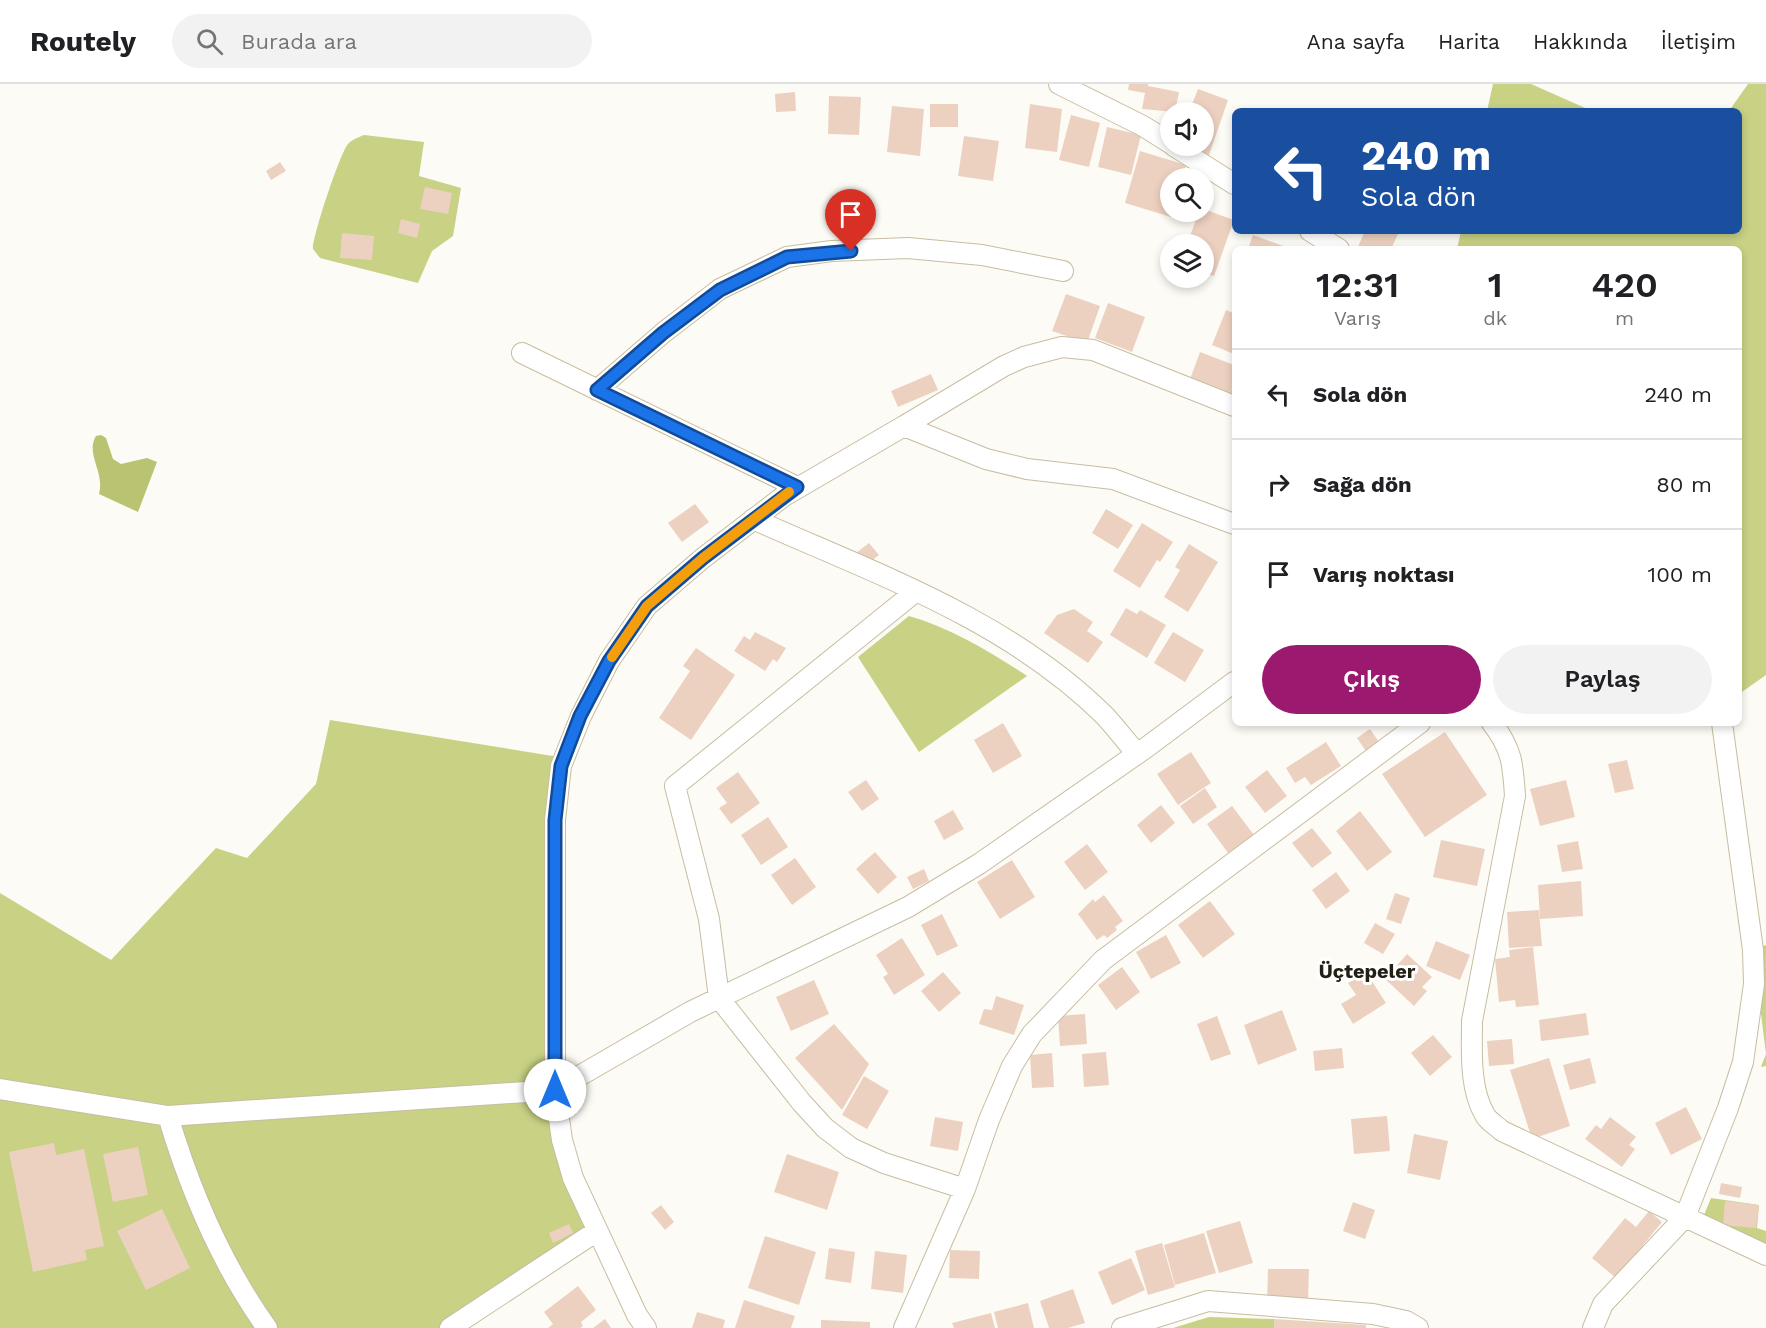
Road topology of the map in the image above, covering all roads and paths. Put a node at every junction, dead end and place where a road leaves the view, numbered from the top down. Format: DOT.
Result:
graph roads {
  1 [pos="1059,84"];
  2 [pos="1160,137"];
  3 [pos="1190,156"];
  4 [pos="1232,183"];
  5 [pos="1315,234"];
  6 [pos="1334,246"];
  7 [pos="1063,271"];
  8 [pos="522,353"];
  9 [pos="597,390"];
  10 [pos="1232,405"];
  11 [pos="904,426"];
  12 [pos="797,487"];
  13 [pos="753,519"];
  14 [pos="1232,523"];
  15 [pos="915,592"];
  16 [pos="1232,683"];
  17 [pos="1416,726"];
  18 [pos="1494,726"];
  19 [pos="1722,726"];
  20 [pos="1137,754"];
  21 [pos="719,998"];
  22 [pos="0,1089"];
  23 [pos="555,1090"];
  24 [pos="168,1116"];
  25 [pos="965,1189"];
  26 [pos="1685,1217"];
  27 [pos="597,1231"];
  28 [pos="1766,1255"];
  29 [pos="267,1328"];
  30 [pos="450,1328"];
  31 [pos="646,1328"];
  32 [pos="904,1328"];
  33 [pos="1122,1328"];
  34 [pos="1418,1328"];
  35 [pos="1593,1328"];
  1 -- 2 [label="street"];
  3 -- 4 [label="street"];
  5 -- 6 [label="street"];
  7 -- 9 [label="street"];
  8 -- 9 [label="street"];
  9 -- 12 [label="street"];
  10 -- 11 [label="street"];
  11 -- 12 [label="street"];
  11 -- 14 [label="street"];
  12 -- 13 [label="street"];
  13 -- 15 [label="street"];
  13 -- 23 [label="street"];
  15 -- 20 [label="street"];
  15 -- 21 [label="street"];
  16 -- 20 [label="street"];
  17 -- 25 [label="street"];
  18 -- 26 [label="street"];
  19 -- 26 [label="street"];
  20 -- 21 [label="street"];
  21 -- 23 [label="street"];
  21 -- 25 [label="street"];
  22 -- 24 [label="street"];
  23 -- 24 [label="street"];
  23 -- 27 [label="street"];
  24 -- 29 [label="street"];
  25 -- 32 [label="street"];
  26 -- 28 [label="street"];
  26 -- 35 [label="street"];
  27 -- 30 [label="street"];
  27 -- 31 [label="street"];
  33 -- 34 [label="street"];
}
